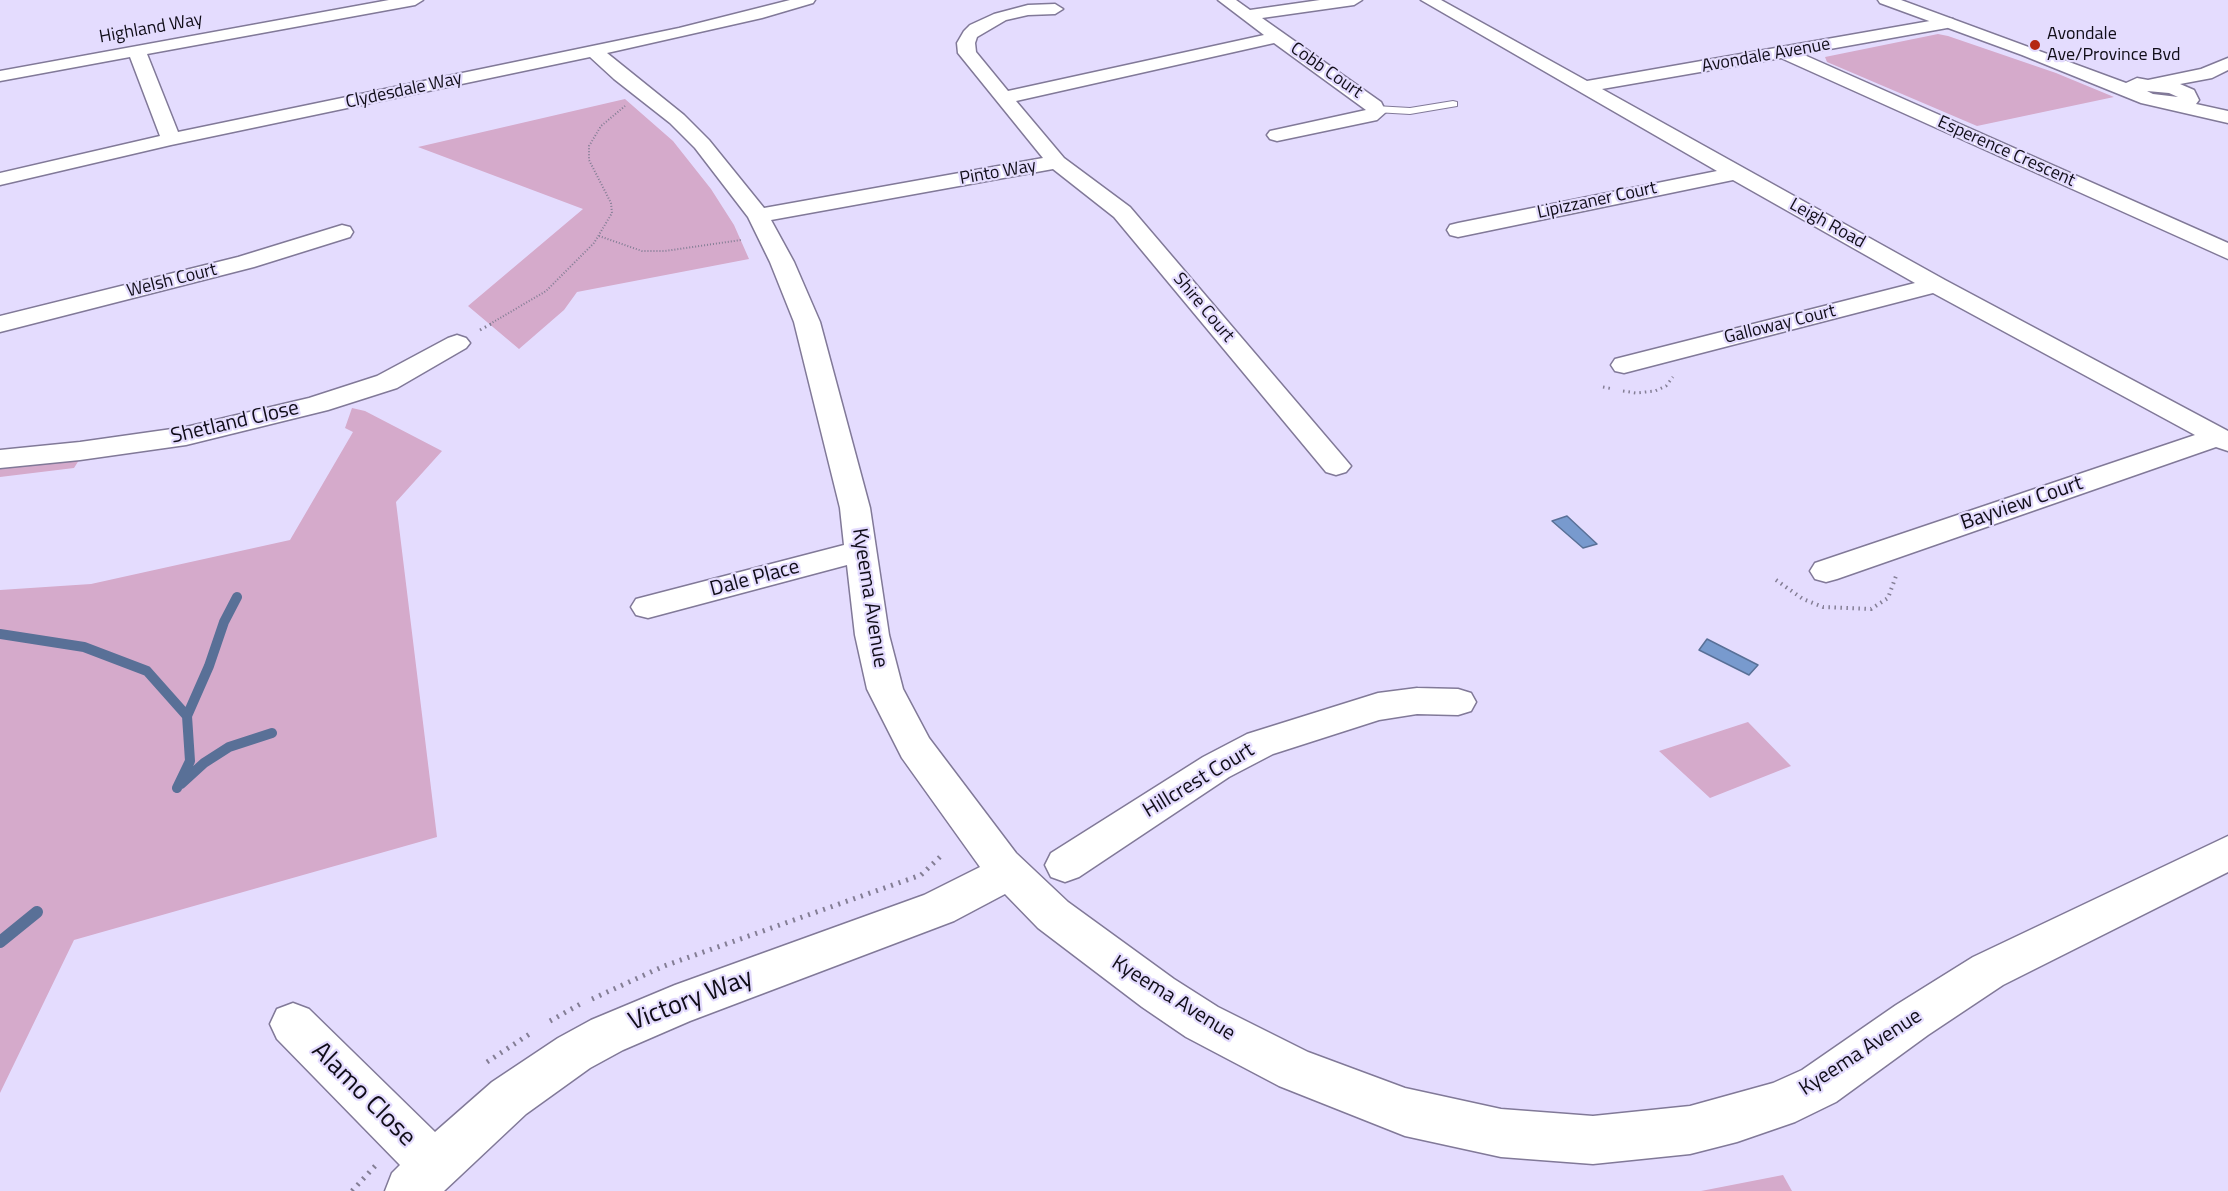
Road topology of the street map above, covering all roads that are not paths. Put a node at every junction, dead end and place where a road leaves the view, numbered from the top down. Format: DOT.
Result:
graph roads {
  1 [pos="415,0"];
  2 [pos="807,0"];
  3 [pos="1226,0"];
  4 [pos="1354,0"];
  5 [pos="1430,0"];
  6 [pos="1886,0"];
  7 [pos="1055,9"];
  8 [pos="1248,15"];
  9 [pos="1947,23"];
  10 [pos="1277,37"];
  11 [pos="137,51"];
  12 [pos="594,51"];
  13 [pos="1785,53"];
  14 [pos="2228,63"];
  15 [pos="2206,74"];
  16 [pos="0,76"];
  17 [pos="1584,87"];
  18 [pos="2147,90"];
  19 [pos="2188,95"];
  20 [pos="1004,98"];
  21 [pos="1453,104"];
  22 [pos="1375,109"];
  23 [pos="2228,112"];
  24 [pos="2228,117"];
  25 [pos="1277,135"];
  26 [pos="171,139"];
  27 [pos="1057,162"];
  28 [pos="1736,173"];
  29 [pos="0,179"];
  30 [pos="763,225"];
  31 [pos="1458,230"];
  32 [pos="342,232"];
  33 [pos="2228,252"];
  34 [pos="1936,285"];
  35 [pos="0,324"];
  36 [pos="457,342"];
  37 [pos="1624,365"];
  38 [pos="2223,440"];
  39 [pos="0,459"];
  40 [pos="1336,466"];
  41 [pos="861,551"];
  42 [pos="1826,571"];
  43 [pos="648,607"];
  44 [pos="1458,702"];
  45 [pos="2228,853"];
  46 [pos="1065,865"];
  47 [pos="1018,881"];
  48 [pos="293,1024"];
  49 [pos="422,1178"];
  1 -- 11 [label="street, Highland Way"];
  2 -- 12 [label="street, Clydesdale Way"];
  3 -- 8 [label="street, Cobb Court"];
  4 -- 8 [label="street"];
  5 -- 17 [label="street, Leigh Road"];
  6 -- 9 [label="street"];
  7 -- 20 [label="street, Pinto Way"];
  8 -- 10 [label="street, Cobb Court"];
  9 -- 13 [label="street, Avondale Avenue"];
  9 -- 18 [label="street"];
  10 -- 20 [label="street"];
  10 -- 22 [label="street, Cobb Court"];
  11 -- 16 [label="street, Highland Way"];
  11 -- 26 [label="street"];
  12 -- 26 [label="street, Clydesdale Way"];
  12 -- 30 [label="street, Kyeema Avenue"];
  13 -- 17 [label="street, Avondale Avenue"];
  13 -- 33 [label="street, Esperence Crescent"];
  14 -- 15 [label="street"];
  15 -- 18 [label="street"];
  15 -- 19 [label="street"];
  17 -- 28 [label="street, Leigh Road"];
  18 -- 19 [label="street"];
  18 -- 24 [label="street"];
  19 -- 23 [label="street"];
  20 -- 27 [label="street, Pinto Way"];
  21 -- 22 [label="lane"];
  22 -- 25 [label="street, Cobb Court"];
  26 -- 29 [label="street, Clydesdale Way"];
  27 -- 30 [label="street, Pinto Way"];
  27 -- 40 [label="street, Shire Court"];
  28 -- 31 [label="street, Lipizzaner Court"];
  28 -- 34 [label="street, Leigh Road"];
  30 -- 41 [label="street, Kyeema Avenue"];
  32 -- 35 [label="street, Welsh Court"];
  34 -- 37 [label="street, Galloway Court"];
  34 -- 38 [label="street, Leigh Road"];
  36 -- 39 [label="street, Shetland Close"];
  38 -- 42 [label="street, Bayview Court"];
  41 -- 43 [label="street, Dale Place"];
  41 -- 47 [label="street, Kyeema Avenue"];
  44 -- 46 [label="street, Hillcrest Court"];
  45 -- 47 [label="street, Kyeema Avenue"];
  46 -- 47 [label="lane, Hillcrest Court"];
  47 -- 49 [label="street, Victory Way"];
  48 -- 49 [label="street, Alamo Close"];
}
